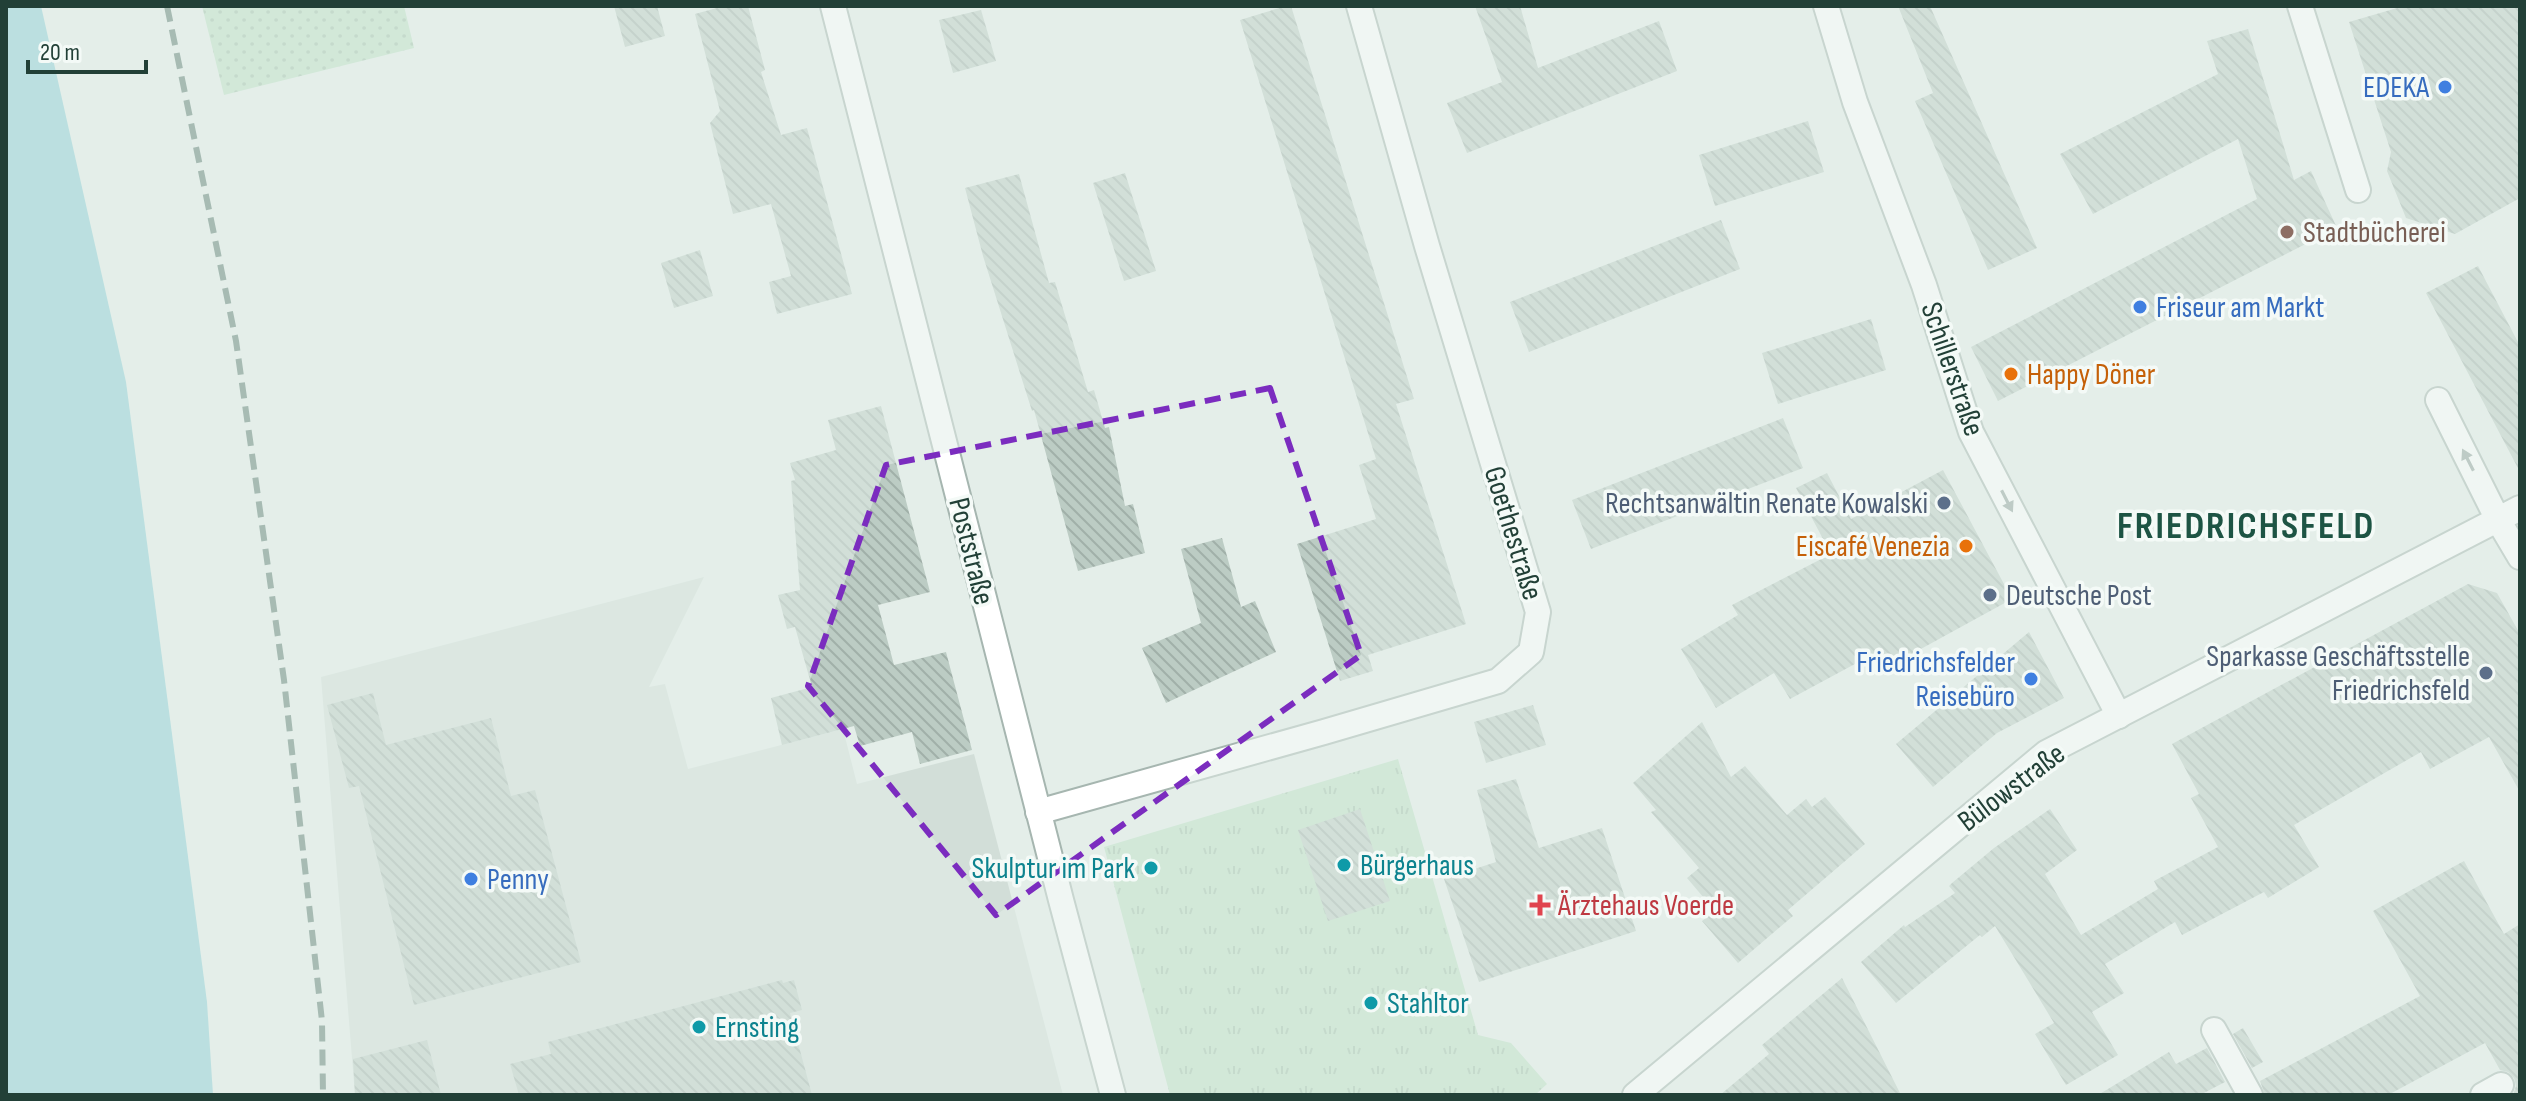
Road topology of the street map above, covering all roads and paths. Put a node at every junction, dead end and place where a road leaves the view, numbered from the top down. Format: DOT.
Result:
graph roads {
  1 [pos="833,6"];
  2 [pos="1359,6"];
  3 [pos="1826,6"];
  4 [pos="2300,6"];
  5 [pos="2358,190"];
  6 [pos="2438,400"];
  7 [pos="2520,508"];
  8 [pos="2498,520"];
  9 [pos="2520,557"];
  10 [pos="2119,716"];
  11 [pos="1038,812"];
  12 [pos="2214,1030"];
  13 [pos="1113,1095"];
  14 [pos="1635,1095"];
  15 [pos="2250,1095"];
  1 -- 11 [label="street, Poststraße"];
  2 -- 11 [label="street, Goethestraße"];
  3 -- 10 [label="street, Schillerstraße, one-way"];
  4 -- 5 [label="street"];
  8 -- 6 [label="street, one-way"];
  7 -- 8 [label="street, Bülowstraße"];
  8 -- 9 [label="street"];
  8 -- 10 [label="street, Bülowstraße"];
  10 -- 14 [label="street, Bülowstraße"];
  11 -- 13 [label="street, Poststraße"];
  12 -- 15 [label="street"];
}
